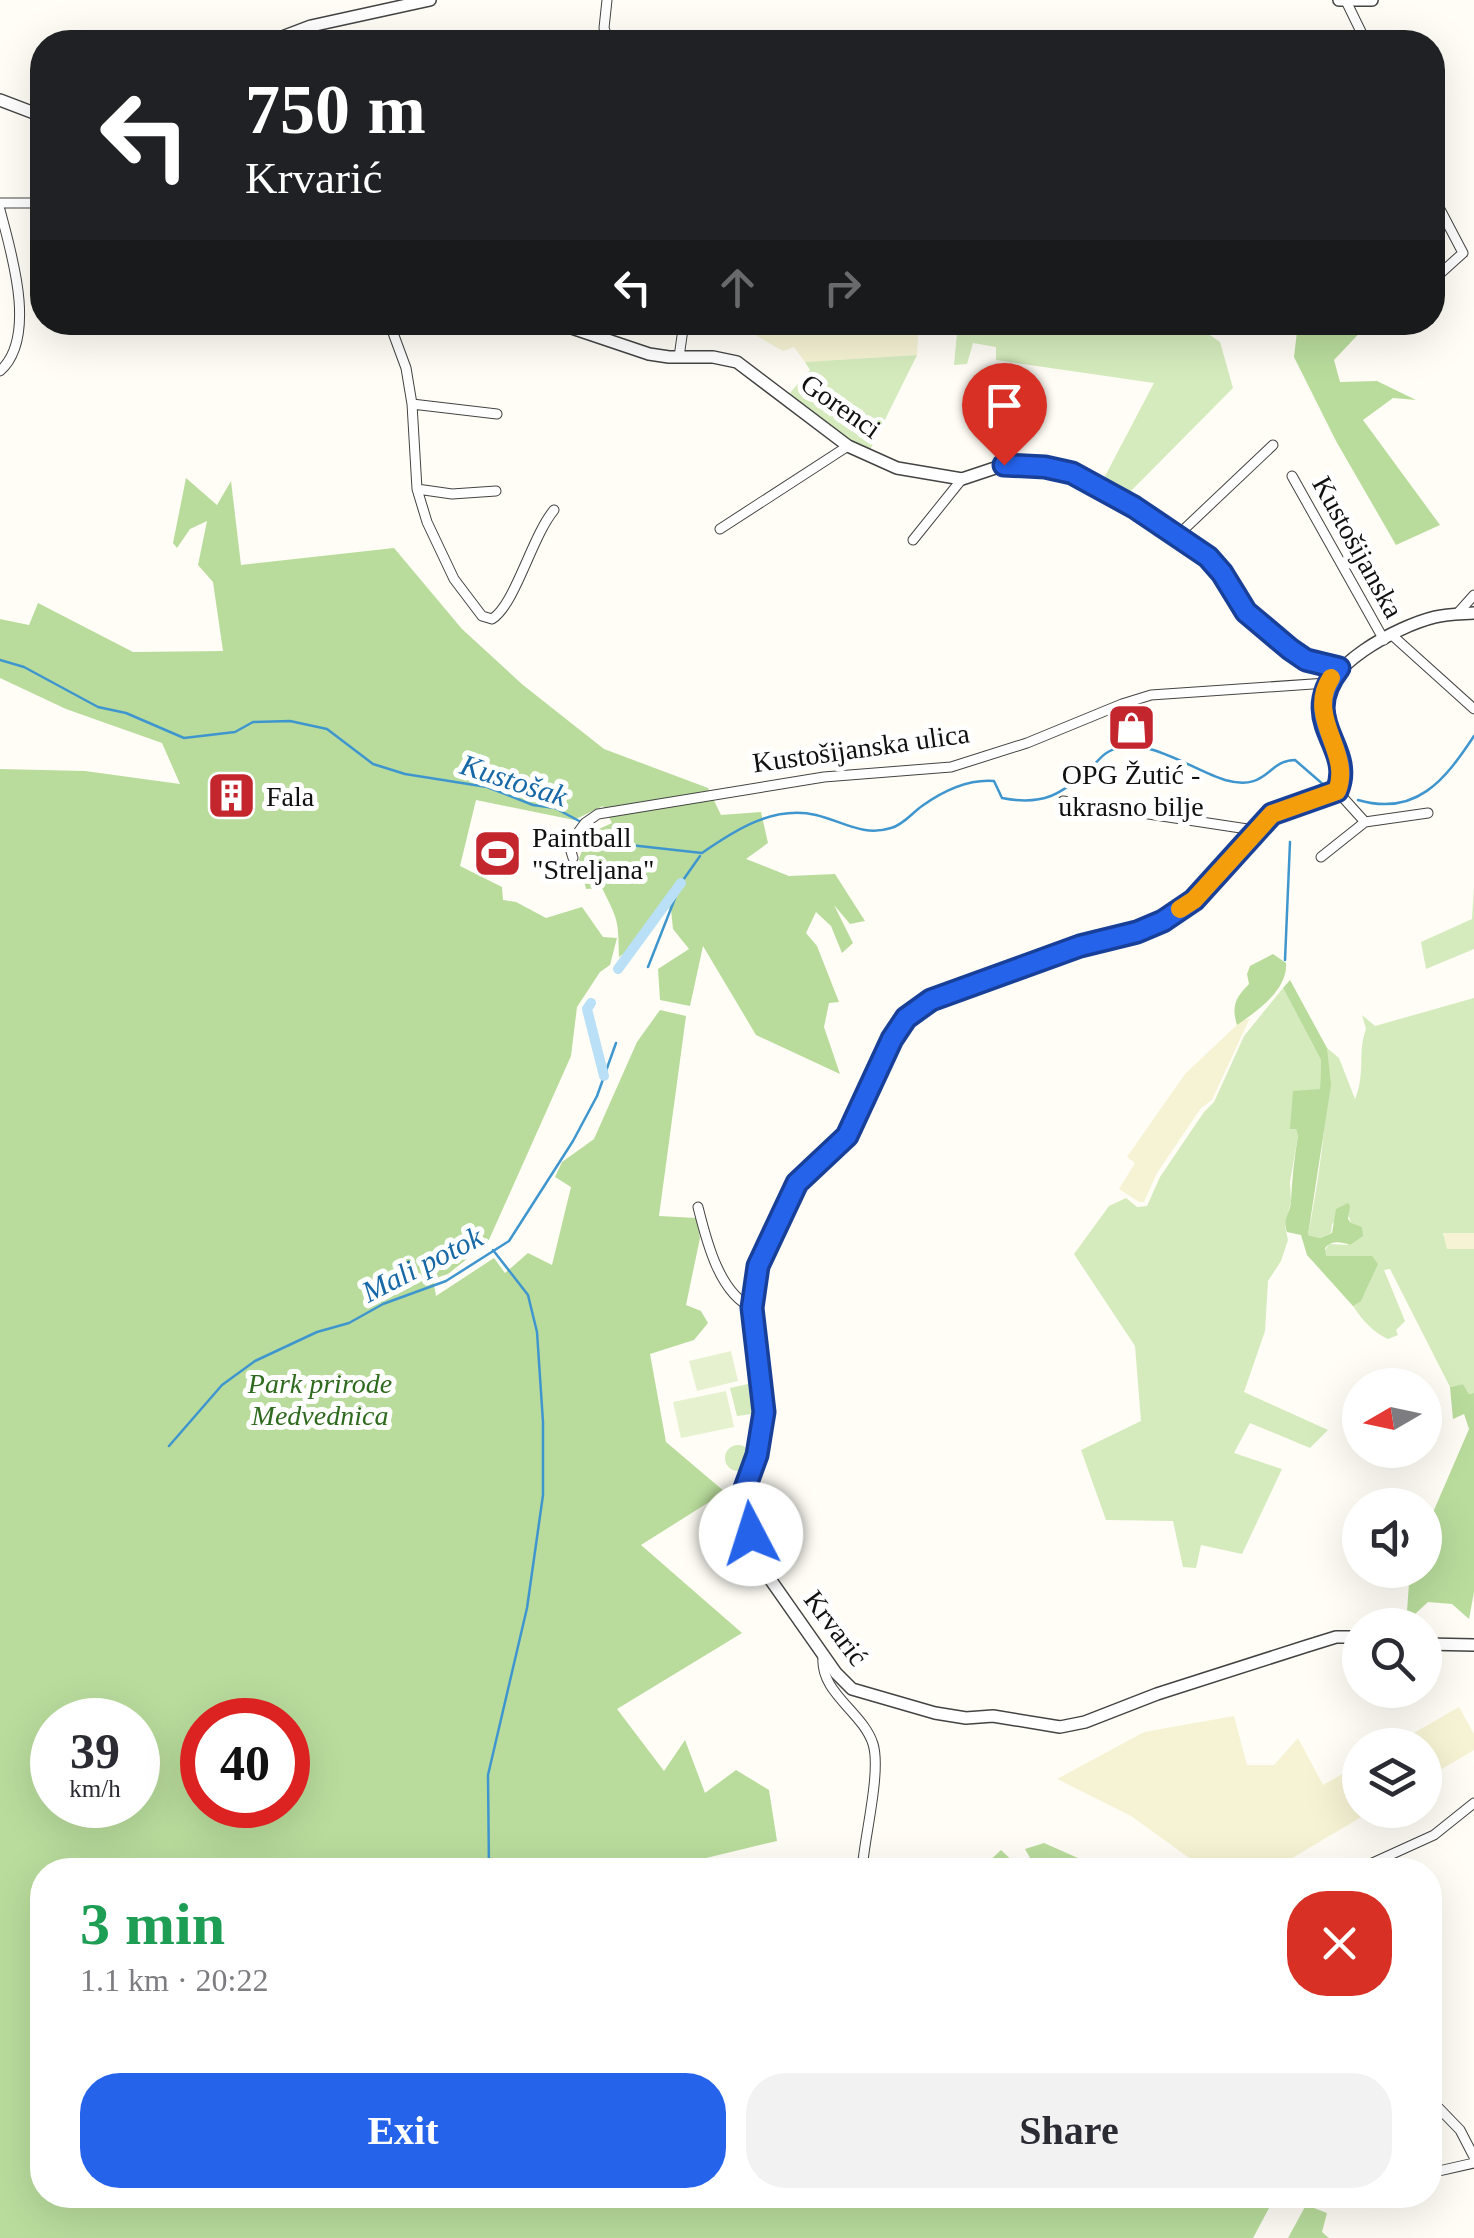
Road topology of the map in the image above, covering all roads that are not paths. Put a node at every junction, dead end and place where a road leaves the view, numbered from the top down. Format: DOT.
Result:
graph roads {
  1 [pos="430,0"];
  2 [pos="607,0"];
  3 [pos="1372,0"];
  4 [pos="1343,1"];
  5 [pos="300,30"];
  6 [pos="605,30"];
  7 [pos="1359,30"];
  8 [pos="0,100"];
  9 [pos="30,111"];
  10 [pos="30,204"];
  11 [pos="0,207"];
  12 [pos="1445,215"];
  13 [pos="1469,255"];
  14 [pos="1445,272"];
  15 [pos="394,335"];
  16 [pos="591,335"];
  17 [pos="682,335"];
  18 [pos="679,357"];
  19 [pos="0,371"];
  20 [pos="412,404"];
  21 [pos="497,414"];
  22 [pos="848,446"];
  23 [pos="1273,446"];
  24 [pos="1292,476"];
  25 [pos="962,479"];
  26 [pos="417,490"];
  27 [pos="496,491"];
  28 [pos="554,510"];
  29 [pos="720,530"];
  30 [pos="1178,535"];
  31 [pos="914,540"];
  32 [pos="1474,595"];
  33 [pos="1474,612"];
  34 [pos="1457,614"];
  35 [pos="1389,638"];
  36 [pos="1339,668"];
  37 [pos="1327,684"];
  38 [pos="1474,709"];
  39 [pos="1337,791"];
  40 [pos="1063,801"];
  41 [pos="1428,813"];
  42 [pos="1364,822"];
  43 [pos="1254,830"];
  44 [pos="1321,857"];
  45 [pos="573,858"];
  46 [pos="698,1207"];
  47 [pos="752,1308"];
  48 [pos="1342,1637"];
  49 [pos="1442,1644"];
  50 [pos="1474,1645"];
  51 [pos="824,1656"];
  52 [pos="1474,1803"];
  53 [pos="865,1858"];
  54 [pos="1384,1858"];
  55 [pos="1442,2112"];
  56 [pos="1474,2160"];
  57 [pos="1442,2169"];
  1 -- 5 [label="street"];
  2 -- 6 [label="street"];
  3 -- 4 [label="street"];
  4 -- 7 [label="street"];
  8 -- 9 [label="street"];
  10 -- 11 [label="street"];
  11 -- 19 [label="street"];
  12 -- 13 [label="street"];
  13 -- 14 [label="street"];
  15 -- 20 [label="street"];
  16 -- 18 [label="street, Gorenci"];
  17 -- 18 [label="street"];
  18 -- 22 [label="street, Gorenci"];
  20 -- 21 [label="street"];
  20 -- 26 [label="street"];
  22 -- 25 [label="street, Gorenci"];
  22 -- 29 [label="street"];
  23 -- 30 [label="street"];
  24 -- 35 [label="street, Kustošijanska"];
  25 -- 30 [label="street, Gorenci"];
  25 -- 31 [label="street"];
  26 -- 27 [label="street"];
  26 -- 28 [label="street"];
  30 -- 36 [label="street, Gorenci"];
  32 -- 34 [label="street"];
  33 -- 34 [label="street"];
  34 -- 35 [label="street"];
  35 -- 36 [label="street"];
  35 -- 38 [label="street, Kustošijanska"];
  36 -- 37 [label="street"];
  37 -- 39 [label="street"];
  37 -- 45 [label="street, Kustošijanska ulica"];
  39 -- 42 [label="street"];
  39 -- 43 [label="street, Krvarić"];
  40 -- 43 [label="street"];
  41 -- 42 [label="street"];
  42 -- 44 [label="street"];
  43 -- 47 [label="street, Krvarić"];
  46 -- 47 [label="street"];
  47 -- 51 [label="street, Krvarić"];
  48 -- 51 [label="street, Krvarić"];
  49 -- 50 [label="street"];
  51 -- 53 [label="street"];
  52 -- 54 [label="street"];
  55 -- 56 [label="street"];
  56 -- 57 [label="street"];
}
